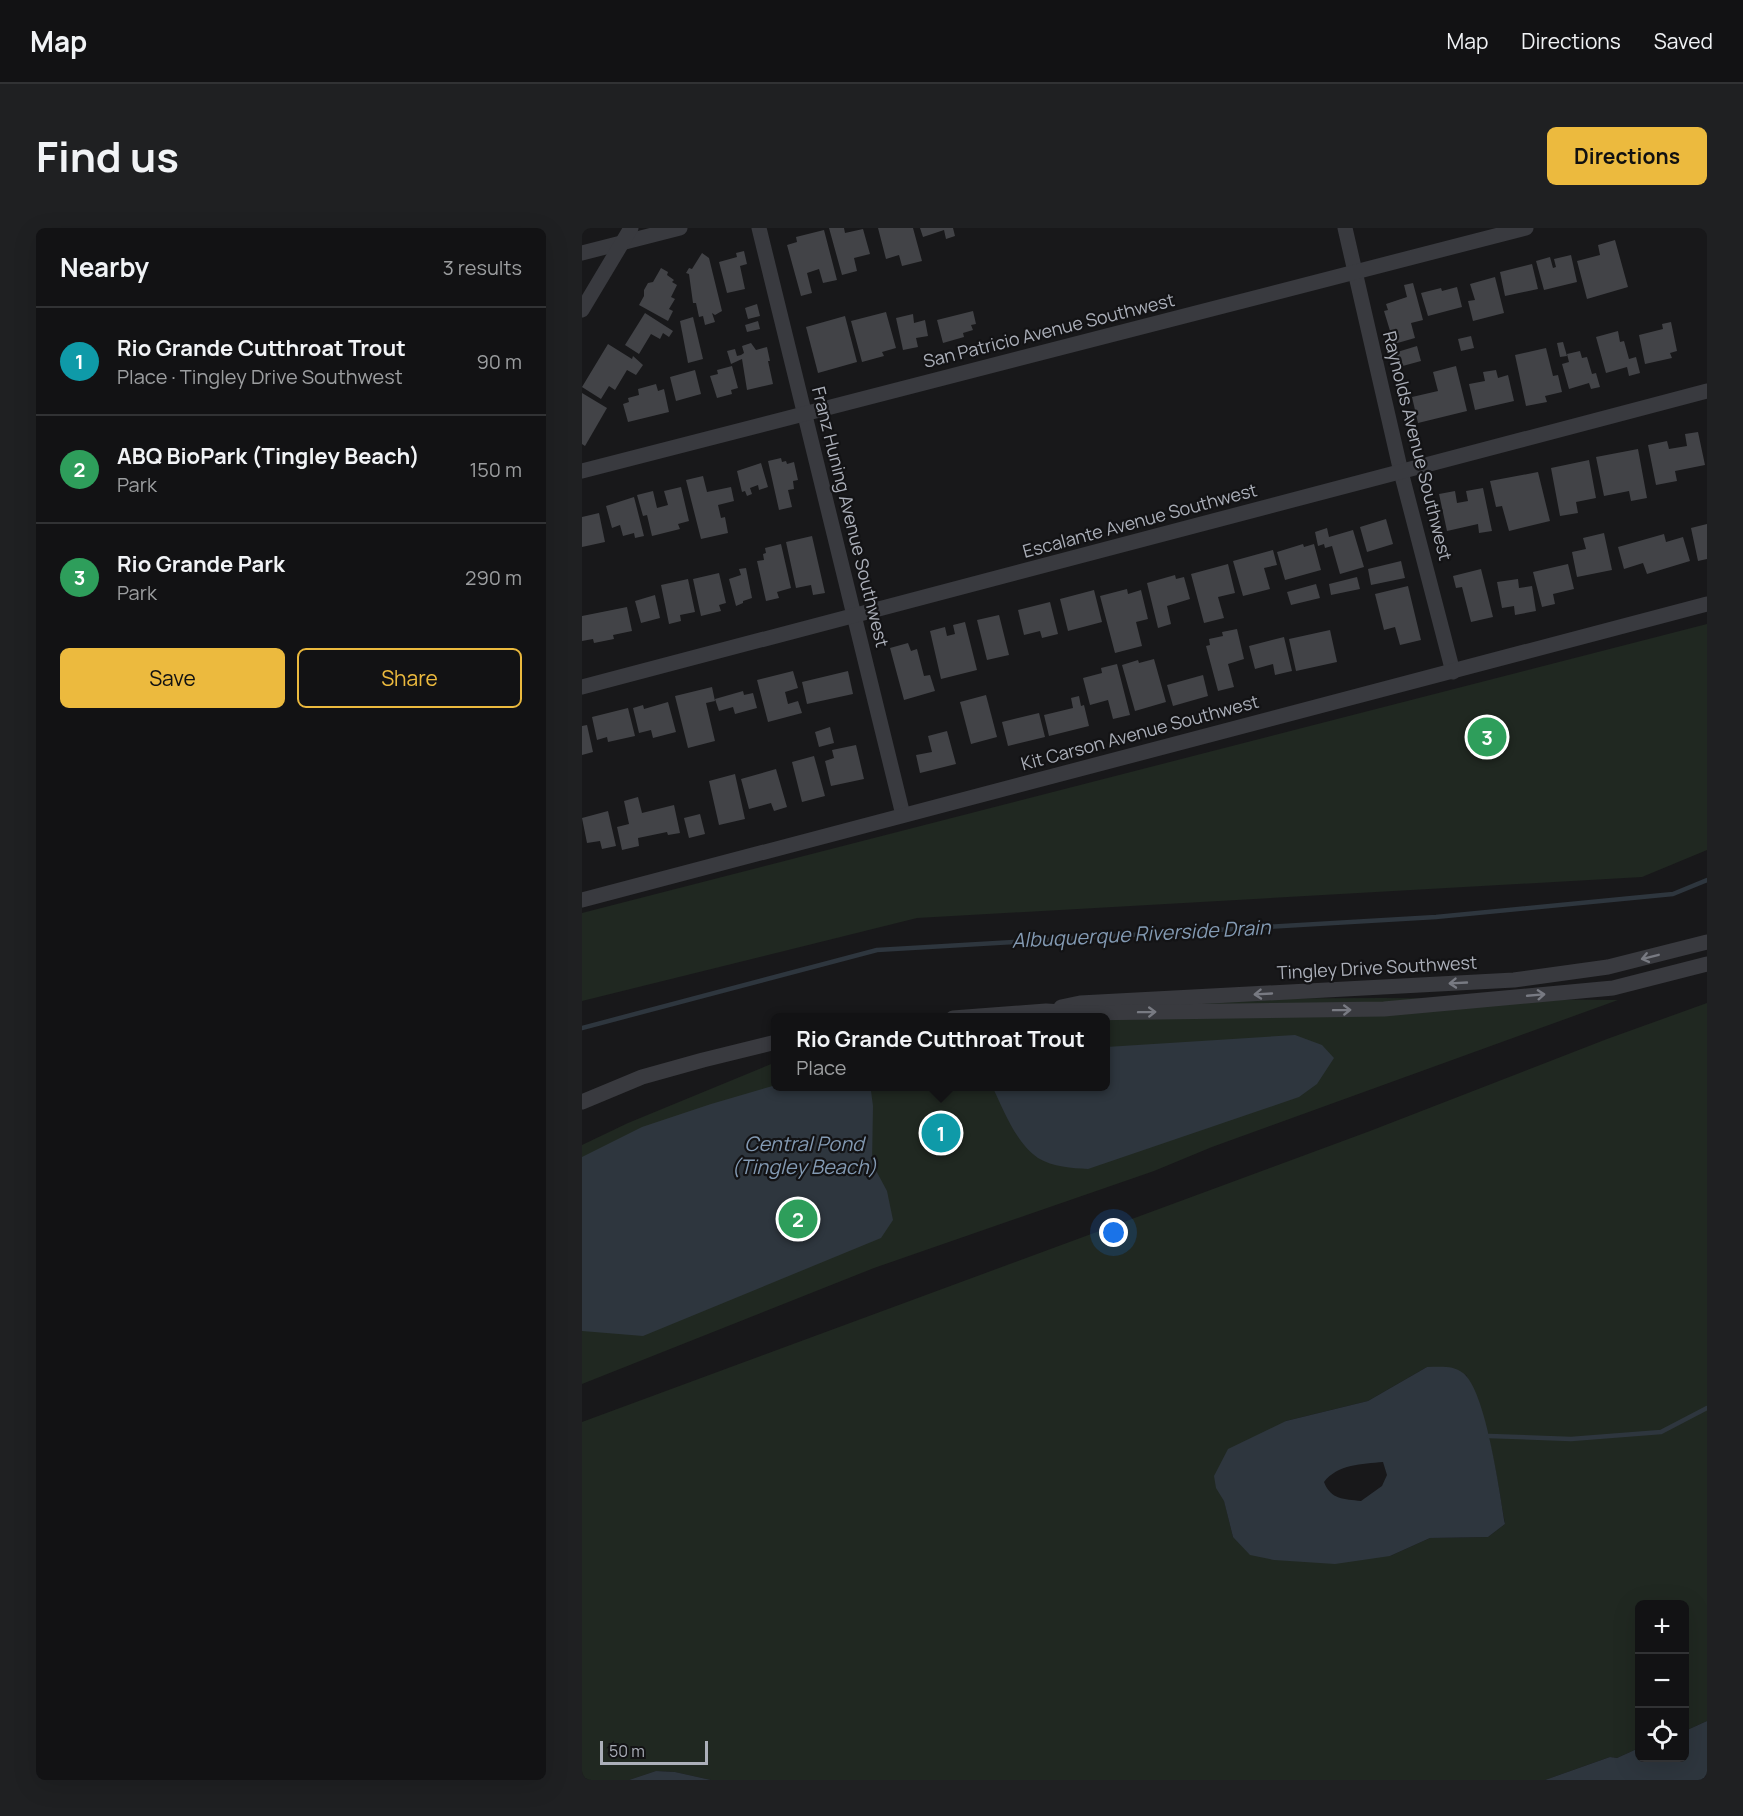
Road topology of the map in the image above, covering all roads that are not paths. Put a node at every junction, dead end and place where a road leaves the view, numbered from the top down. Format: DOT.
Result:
graph roads {
  1 [pos="631,228"];
  2 [pos="680,228"];
  3 [pos="759,228"];
  4 [pos="1345,228"];
  5 [pos="1526,228"];
  6 [pos="622,243"];
  7 [pos="582,253"];
  8 [pos="1356,272"];
  9 [pos="582,310"];
  10 [pos="1707,391"];
  11 [pos="805,414"];
  12 [pos="582,471"];
  13 [pos="1401,472"];
  14 [pos="1707,604"];
  15 [pos="854,617"];
  16 [pos="1453,672"];
  17 [pos="582,687"];
  18 [pos="903,815"];
  19 [pos="582,900"];
  20 [pos="1707,942"];
  21 [pos="1707,964"];
  22 [pos="1046,1011"];
  23 [pos="1015,1013"];
  24 [pos="771,1043"];
  25 [pos="582,1102"];
  1 -- 6 [label="street"];
  2 -- 6 [label="street"];
  3 -- 11 [label="street, Franz Huning Avenue Southwest"];
  4 -- 8 [label="street, Raynolds Avenue Southwest"];
  5 -- 8 [label="street, San Patricio Avenue Southwest"];
  6 -- 7 [label="street"];
  6 -- 9 [label="street"];
  8 -- 11 [label="street, San Patricio Avenue Southwest"];
  8 -- 13 [label="street, Raynolds Avenue Southwest"];
  10 -- 13 [label="street, Escalante Avenue Southwest"];
  11 -- 12 [label="street, San Patricio Avenue Southwest"];
  11 -- 15 [label="street, Franz Huning Avenue Southwest"];
  13 -- 15 [label="street, Escalante Avenue Southwest"];
  13 -- 16 [label="street, Raynolds Avenue Southwest"];
  14 -- 16 [label="street, Kit Carson Avenue Southwest"];
  15 -- 17 [label="street, Escalante Avenue Southwest"];
  15 -- 18 [label="street, Franz Huning Avenue Southwest"];
  16 -- 18 [label="street, Kit Carson Avenue Southwest"];
  18 -- 19 [label="street, Kit Carson Avenue Southwest"];
  20 -- 22 [label="street, Tingley Drive Southwest, one-way"];
  22 -- 21 [label="street, Tingley Drive Southwest, one-way"];
  22 -- 23 [label="street, Tingley Drive Southwest"];
  24 -- 25 [label="street"];
}
